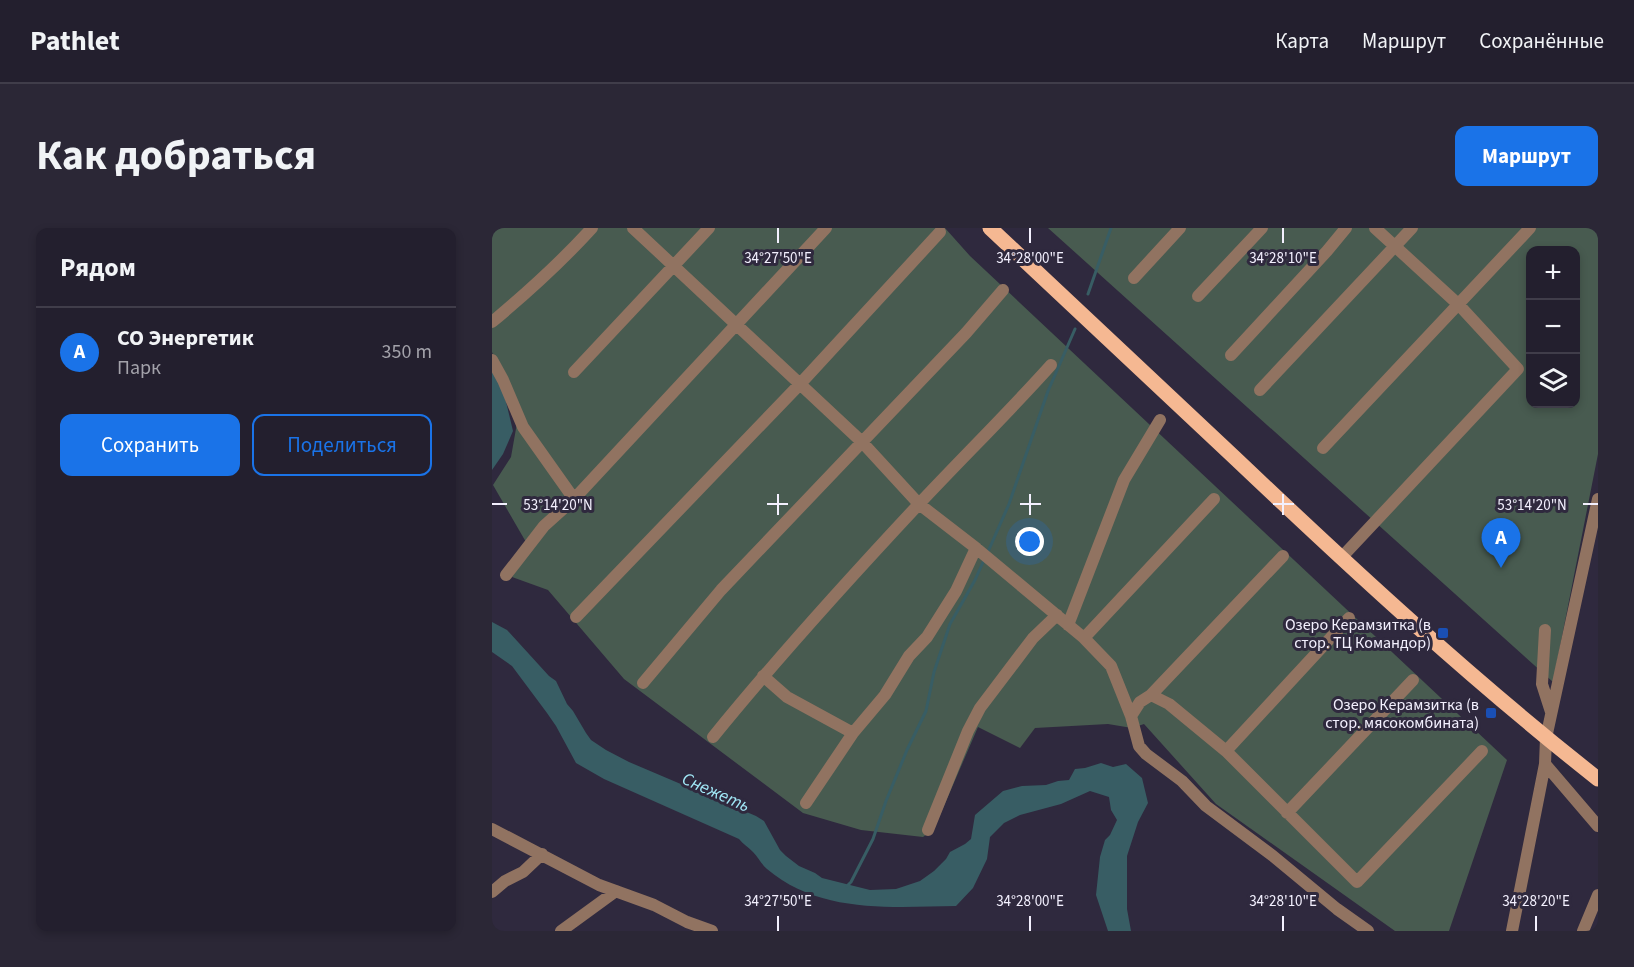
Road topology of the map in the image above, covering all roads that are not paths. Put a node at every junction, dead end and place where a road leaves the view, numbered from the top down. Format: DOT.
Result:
graph roads {
  1 [pos="592,228"];
  2 [pos="633,228"];
  3 [pos="708,228"];
  4 [pos="826,228"];
  5 [pos="990,228"];
  6 [pos="1180,228"];
  7 [pos="1262,228"];
  8 [pos="1346,228"];
  9 [pos="1375,228"];
  10 [pos="1412,228"];
  11 [pos="1530,228"];
  12 [pos="940,232"];
  13 [pos="1395,247"];
  14 [pos="673,266"];
  15 [pos="1134,278"];
  16 [pos="1003,290"];
  17 [pos="1198,296"];
  18 [pos="1459,305"];
  19 [pos="492,322"];
  20 [pos="736,324"];
  21 [pos="1231,355"];
  22 [pos="492,360"];
  23 [pos="1051,365"];
  24 [pos="574,372"];
  25 [pos="800,384"];
  26 [pos="1260,390"];
  27 [pos="1160,420"];
  28 [pos="862,442"];
  29 [pos="1323,448"];
  30 [pos="574,499"];
  31 [pos="1214,499"];
  32 [pos="1598,500"];
  33 [pos="919,504"];
  34 [pos="976,548"];
  35 [pos="1283,556"];
  36 [pos="1341,558"];
  37 [pos="506,575"];
  38 [pos="1057,615"];
  39 [pos="576,617"];
  40 [pos="1349,618"];
  41 [pos="1068,625"];
  42 [pos="1545,630"];
  43 [pos="1084,638"];
  44 [pos="763,676"];
  45 [pos="1413,680"];
  46 [pos="643,683"];
  47 [pos="1151,695"];
  48 [pos="1552,713"];
  49 [pos="1131,716"];
  50 [pos="853,733"];
  51 [pos="712,737"];
  52 [pos="1546,738"];
  53 [pos="1226,751"];
  54 [pos="1482,751"];
  55 [pos="1545,764"];
  56 [pos="1598,779"];
  57 [pos="806,803"];
  58 [pos="1287,813"];
  59 [pos="1598,825"];
  60 [pos="492,829"];
  61 [pos="928,830"];
  62 [pos="542,854"];
  63 [pos="616,891"];
  64 [pos="492,892"];
  65 [pos="1598,895"];
  66 [pos="687,922"];
  67 [pos="561,931"];
  68 [pos="678,931"];
  69 [pos="712,931"];
  70 [pos="1368,931"];
  71 [pos="1512,931"];
  72 [pos="1583,931"];
  1 -- 19 [label="street"];
  2 -- 14 [label="street"];
  3 -- 14 [label="street"];
  4 -- 20 [label="street"];
  5 -- 36 [label="main road"];
  6 -- 15 [label="street"];
  7 -- 17 [label="street"];
  8 -- 21 [label="street"];
  9 -- 13 [label="street"];
  10 -- 13 [label="street"];
  11 -- 18 [label="street"];
  12 -- 25 [label="street"];
  13 -- 18 [label="street"];
  13 -- 26 [label="street"];
  14 -- 20 [label="street"];
  14 -- 24 [label="street"];
  16 -- 28 [label="street"];
  18 -- 29 [label="street"];
  18 -- 36 [label="street"];
  20 -- 25 [label="street"];
  20 -- 30 [label="street"];
  22 -- 30 [label="street"];
  23 -- 33 [label="street"];
  25 -- 28 [label="street"];
  25 -- 39 [label="street"];
  27 -- 41 [label="street"];
  28 -- 33 [label="street"];
  28 -- 46 [label="street"];
  30 -- 37 [label="street"];
  31 -- 43 [label="street"];
  32 -- 48 [label="street"];
  33 -- 34 [label="street"];
  33 -- 44 [label="street"];
  34 -- 38 [label="street"];
  34 -- 50 [label="street"];
  35 -- 47 [label="street"];
  36 -- 52 [label="main road"];
  38 -- 41 [label="street"];
  38 -- 61 [label="street"];
  40 -- 53 [label="street"];
  41 -- 43 [label="street"];
  42 -- 48 [label="street"];
  43 -- 49 [label="street"];
  44 -- 50 [label="street"];
  44 -- 51 [label="street"];
  45 -- 58 [label="street"];
  47 -- 49 [label="street"];
  47 -- 53 [label="street"];
  48 -- 52 [label="street"];
  49 -- 70 [label="street"];
  50 -- 57 [label="street"];
  52 -- 55 [label="street"];
  52 -- 56 [label="main road"];
  53 -- 58 [label="street"];
  54 -- 58 [label="street"];
  55 -- 59 [label="street"];
  55 -- 71 [label="street"];
  60 -- 62 [label="street"];
  62 -- 63 [label="street"];
  62 -- 64 [label="street"];
  63 -- 66 [label="street"];
  63 -- 67 [label="street"];
  65 -- 72 [label="street"];
  66 -- 68 [label="street"];
  66 -- 69 [label="street"];
}
